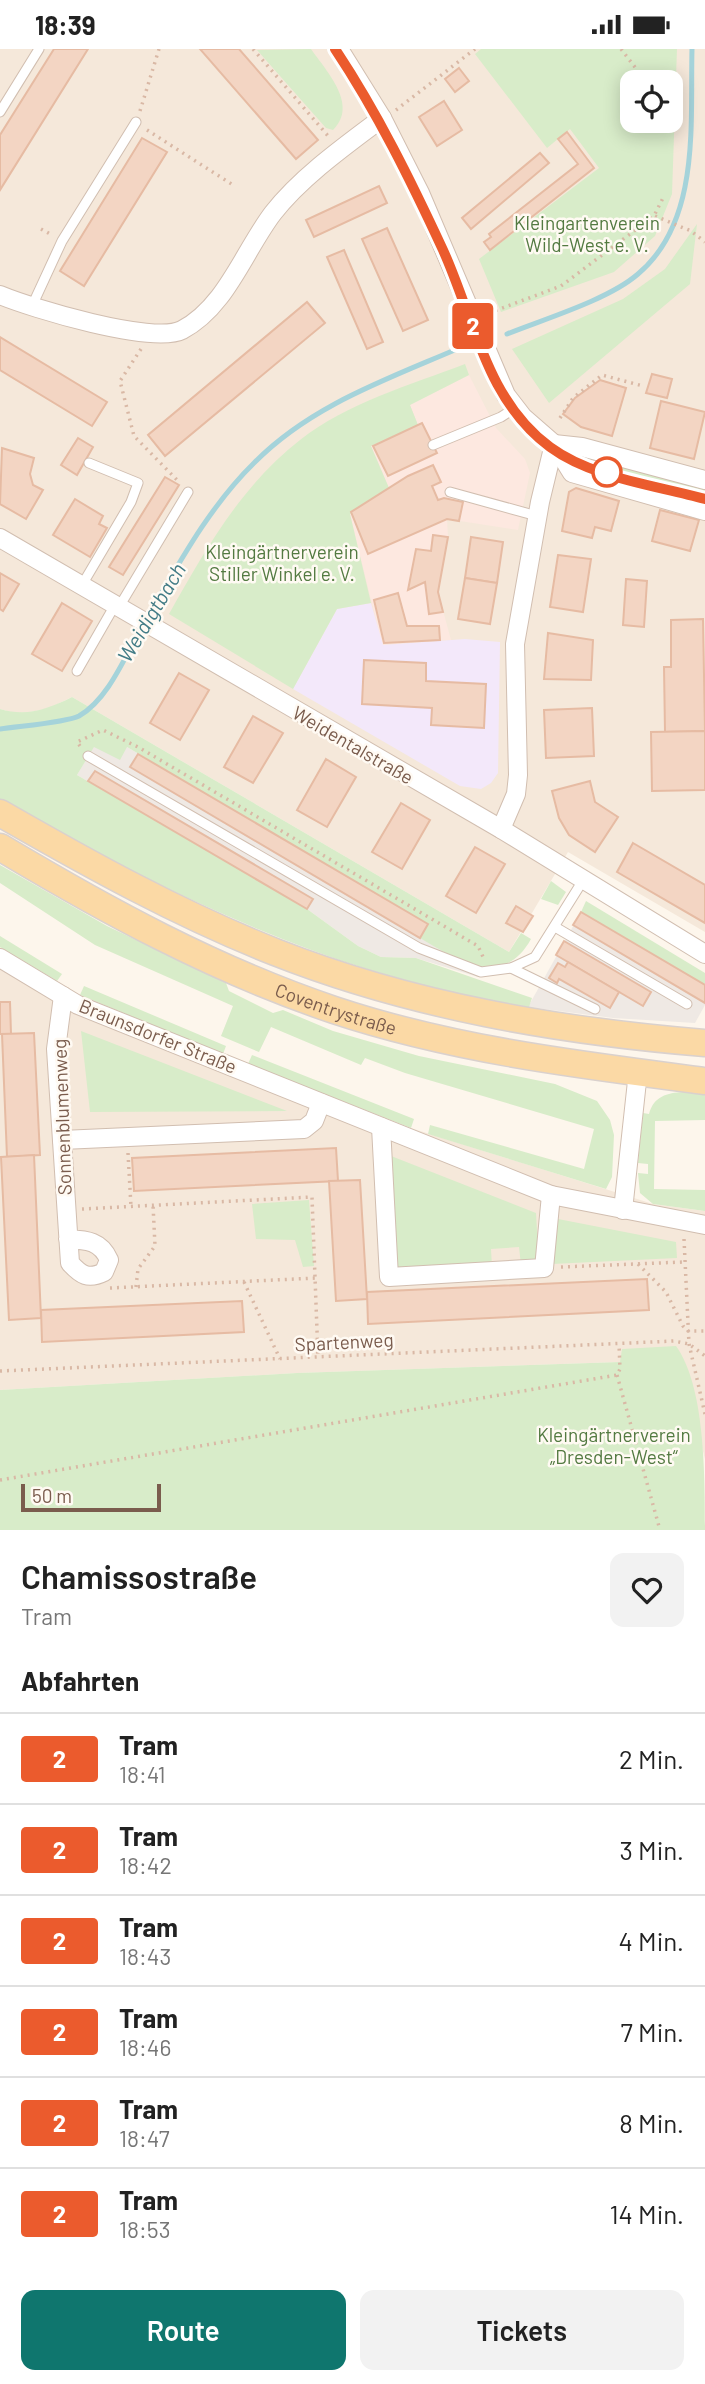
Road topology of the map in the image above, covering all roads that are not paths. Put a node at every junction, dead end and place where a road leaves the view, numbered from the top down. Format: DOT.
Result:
graph roads {
  1 [pos="39,49"];
  2 [pos="339,49"];
  3 [pos="0,112"];
  4 [pos="382,118"];
  5 [pos="136,123"];
  6 [pos="0,295"];
  7 [pos="31,308"];
  8 [pos="515,408"];
  9 [pos="554,444"];
  10 [pos="433,445"];
  11 [pos="89,463"];
  12 [pos="705,480"];
  13 [pos="188,492"];
  14 [pos="450,492"];
  15 [pos="705,511"];
  16 [pos="537,516"];
  17 [pos="0,538"];
  18 [pos="82,586"];
  19 [pos="121,608"];
  20 [pos="77,671"];
  21 [pos="88,756"];
  22 [pos="0,813"];
  23 [pos="501,829"];
  24 [pos="0,847"];
  25 [pos="582,882"];
  26 [pos="555,927"];
  27 [pos="705,954"];
  28 [pos="0,958"];
  29 [pos="512,968"];
  30 [pos="63,996"];
  31 [pos="687,1004"];
  32 [pos="595,1009"];
  33 [pos="642,1038"];
  34 [pos="705,1043"];
  35 [pos="638,1072"];
  36 [pos="705,1081"];
  37 [pos="321,1103"];
  38 [pos="381,1127"];
  39 [pos="62,1140"];
  40 [pos="551,1195"];
  41 [pos="623,1210"];
  42 [pos="705,1225"];
  43 [pos="68,1239"];
  1 -- 3 [label="lane"];
  2 -- 4 [label="street"];
  4 -- 7 [label="street"];
  4 -- 8 [label="street"];
  5 -- 7 [label="lane"];
  6 -- 7 [label="street"];
  8 -- 9 [label="street"];
  8 -- 10 [label="lane"];
  9 -- 12 [label="street"];
  9 -- 15 [label="street"];
  9 -- 16 [label="street"];
  11 -- 18 [label="lane"];
  13 -- 19 [label="lane"];
  14 -- 16 [label="lane"];
  16 -- 23 [label="street"];
  17 -- 18 [label="street, Weidentalstraße"];
  18 -- 19 [label="street, Weidentalstraße"];
  19 -- 20 [label="lane"];
  19 -- 23 [label="street, Weidentalstraße"];
  21 -- 29 [label="lane"];
  22 -- 33 [label="main road, Coventrystraße"];
  23 -- 25 [label="street, Weidentalstraße"];
  24 -- 35 [label="main road, Coventrystraße"];
  25 -- 26 [label="lane"];
  25 -- 27 [label="street, Weidentalstraße"];
  26 -- 29 [label="lane"];
  26 -- 31 [label="lane"];
  28 -- 30 [label="street, Braunsdorfer Straße"];
  29 -- 32 [label="lane"];
  30 -- 37 [label="street, Braunsdorfer Straße"];
  30 -- 39 [label="street, Sonnenblumenweg"];
  33 -- 34 [label="main road, Coventrystraße"];
  33 -- 35 [label="main road"];
  35 -- 36 [label="main road, Coventrystraße"];
  35 -- 41 [label="street"];
  37 -- 38 [label="street, Braunsdorfer Straße"];
  37 -- 39 [label="street"];
  38 -- 40 [label="street, Braunsdorfer Straße"];
  38 -- 40 [label="street"];
  39 -- 43 [label="street, Sonnenblumenweg"];
  40 -- 41 [label="street, Braunsdorfer Straße"];
  41 -- 42 [label="street, Braunsdorfer Straße"];
  43 -- 43 [label="street, Sonnenblumenweg"];
}
